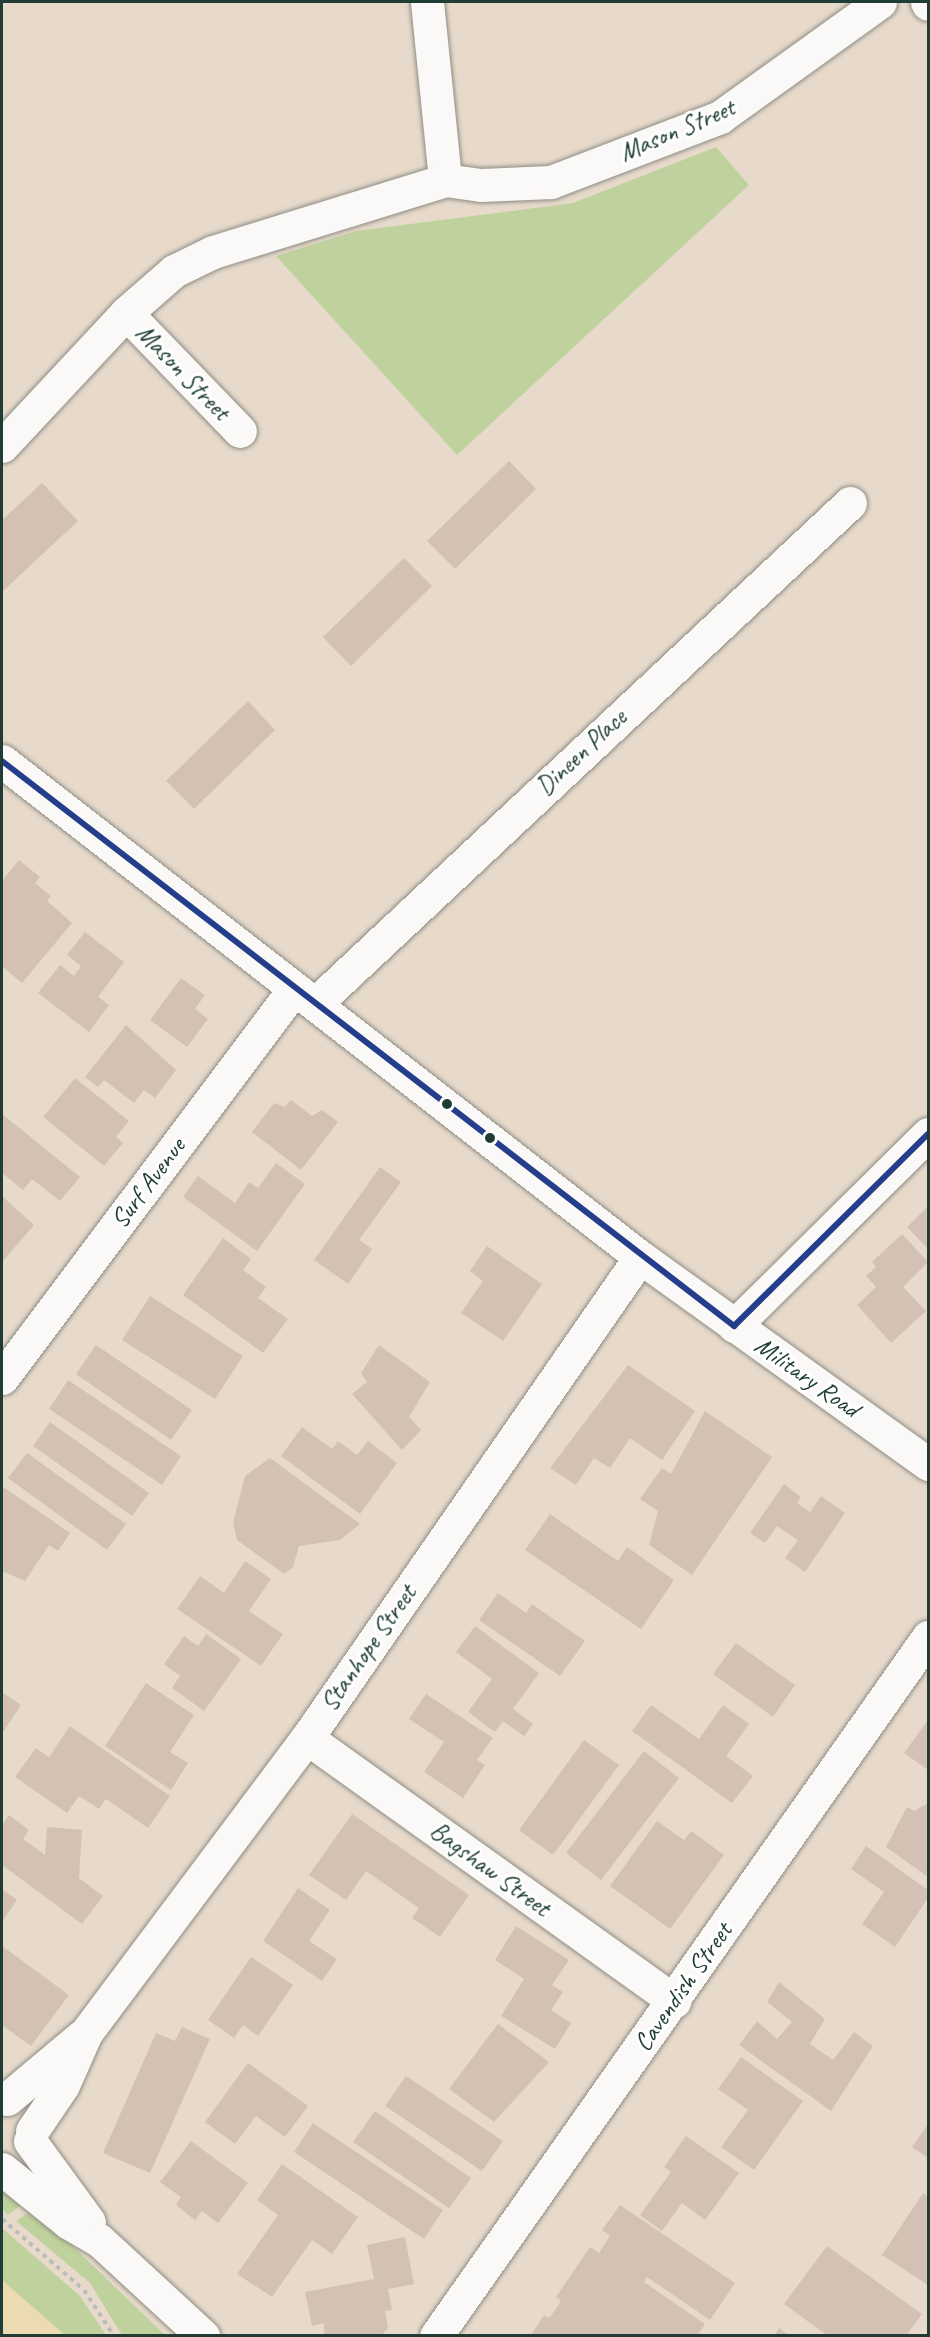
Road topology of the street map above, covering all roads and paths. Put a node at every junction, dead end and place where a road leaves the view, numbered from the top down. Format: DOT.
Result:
graph roads {
  1 [pos="427,2"];
  2 [pos="880,2"];
  3 [pos="445,180"];
  4 [pos="126,313"];
  5 [pos="240,431"];
  6 [pos="2,446"];
  7 [pos="850,503"];
  8 [pos="2,761"];
  9 [pos="305,996"];
  10 [pos="928,1134"];
  11 [pos="640,1257"];
  12 [pos="734,1326"];
  13 [pos="2,1378"];
  14 [pos="928,1464"];
  15 [pos="928,1637"];
  16 [pos="307,1737"];
  17 [pos="674,2001"];
  18 [pos="86,2033"];
  19 [pos="4,2099"];
  20 [pos="31,2136"];
  21 [pos="2,2167"];
  22 [pos="2,2219"];
  23 [pos="99,2240"];
  24 [pos="114,2336"];
  25 [pos="203,2336"];
  26 [pos="436,2336"];
  1 -- 3 [label="street"];
  2 -- 3 [label="street, Mason Street"];
  3 -- 4 [label="street, Mason Street"];
  4 -- 5 [label="street, Mason Street"];
  4 -- 6 [label="street, Mason Street"];
  7 -- 9 [label="street, Dineen Place"];
  8 -- 9 [label="street, Military Road"];
  9 -- 11 [label="street, Military Road"];
  9 -- 13 [label="street, Surf Avenue"];
  10 -- 12 [label="street"];
  11 -- 12 [label="street, Military Road"];
  11 -- 16 [label="street, Stanhope Street"];
  12 -- 14 [label="street, Military Road"];
  15 -- 17 [label="street, Cavendish Street"];
  16 -- 17 [label="street, Bagshaw Street"];
  16 -- 18 [label="street, Stanhope Street"];
  17 -- 26 [label="street, Cavendish Street"];
  18 -- 19 [label="street, Stanhope Street"];
  18 -- 20 [label="street, Stanhope Street"];
  19 -- 20 [label="street"];
  20 -- 21 [label="street, Stanhope Street"];
  20 -- 23 [label="street"];
  21 -- 23 [label="street"];
  22 -- 24 [label="path"];
  23 -- 25 [label="street"];
}
